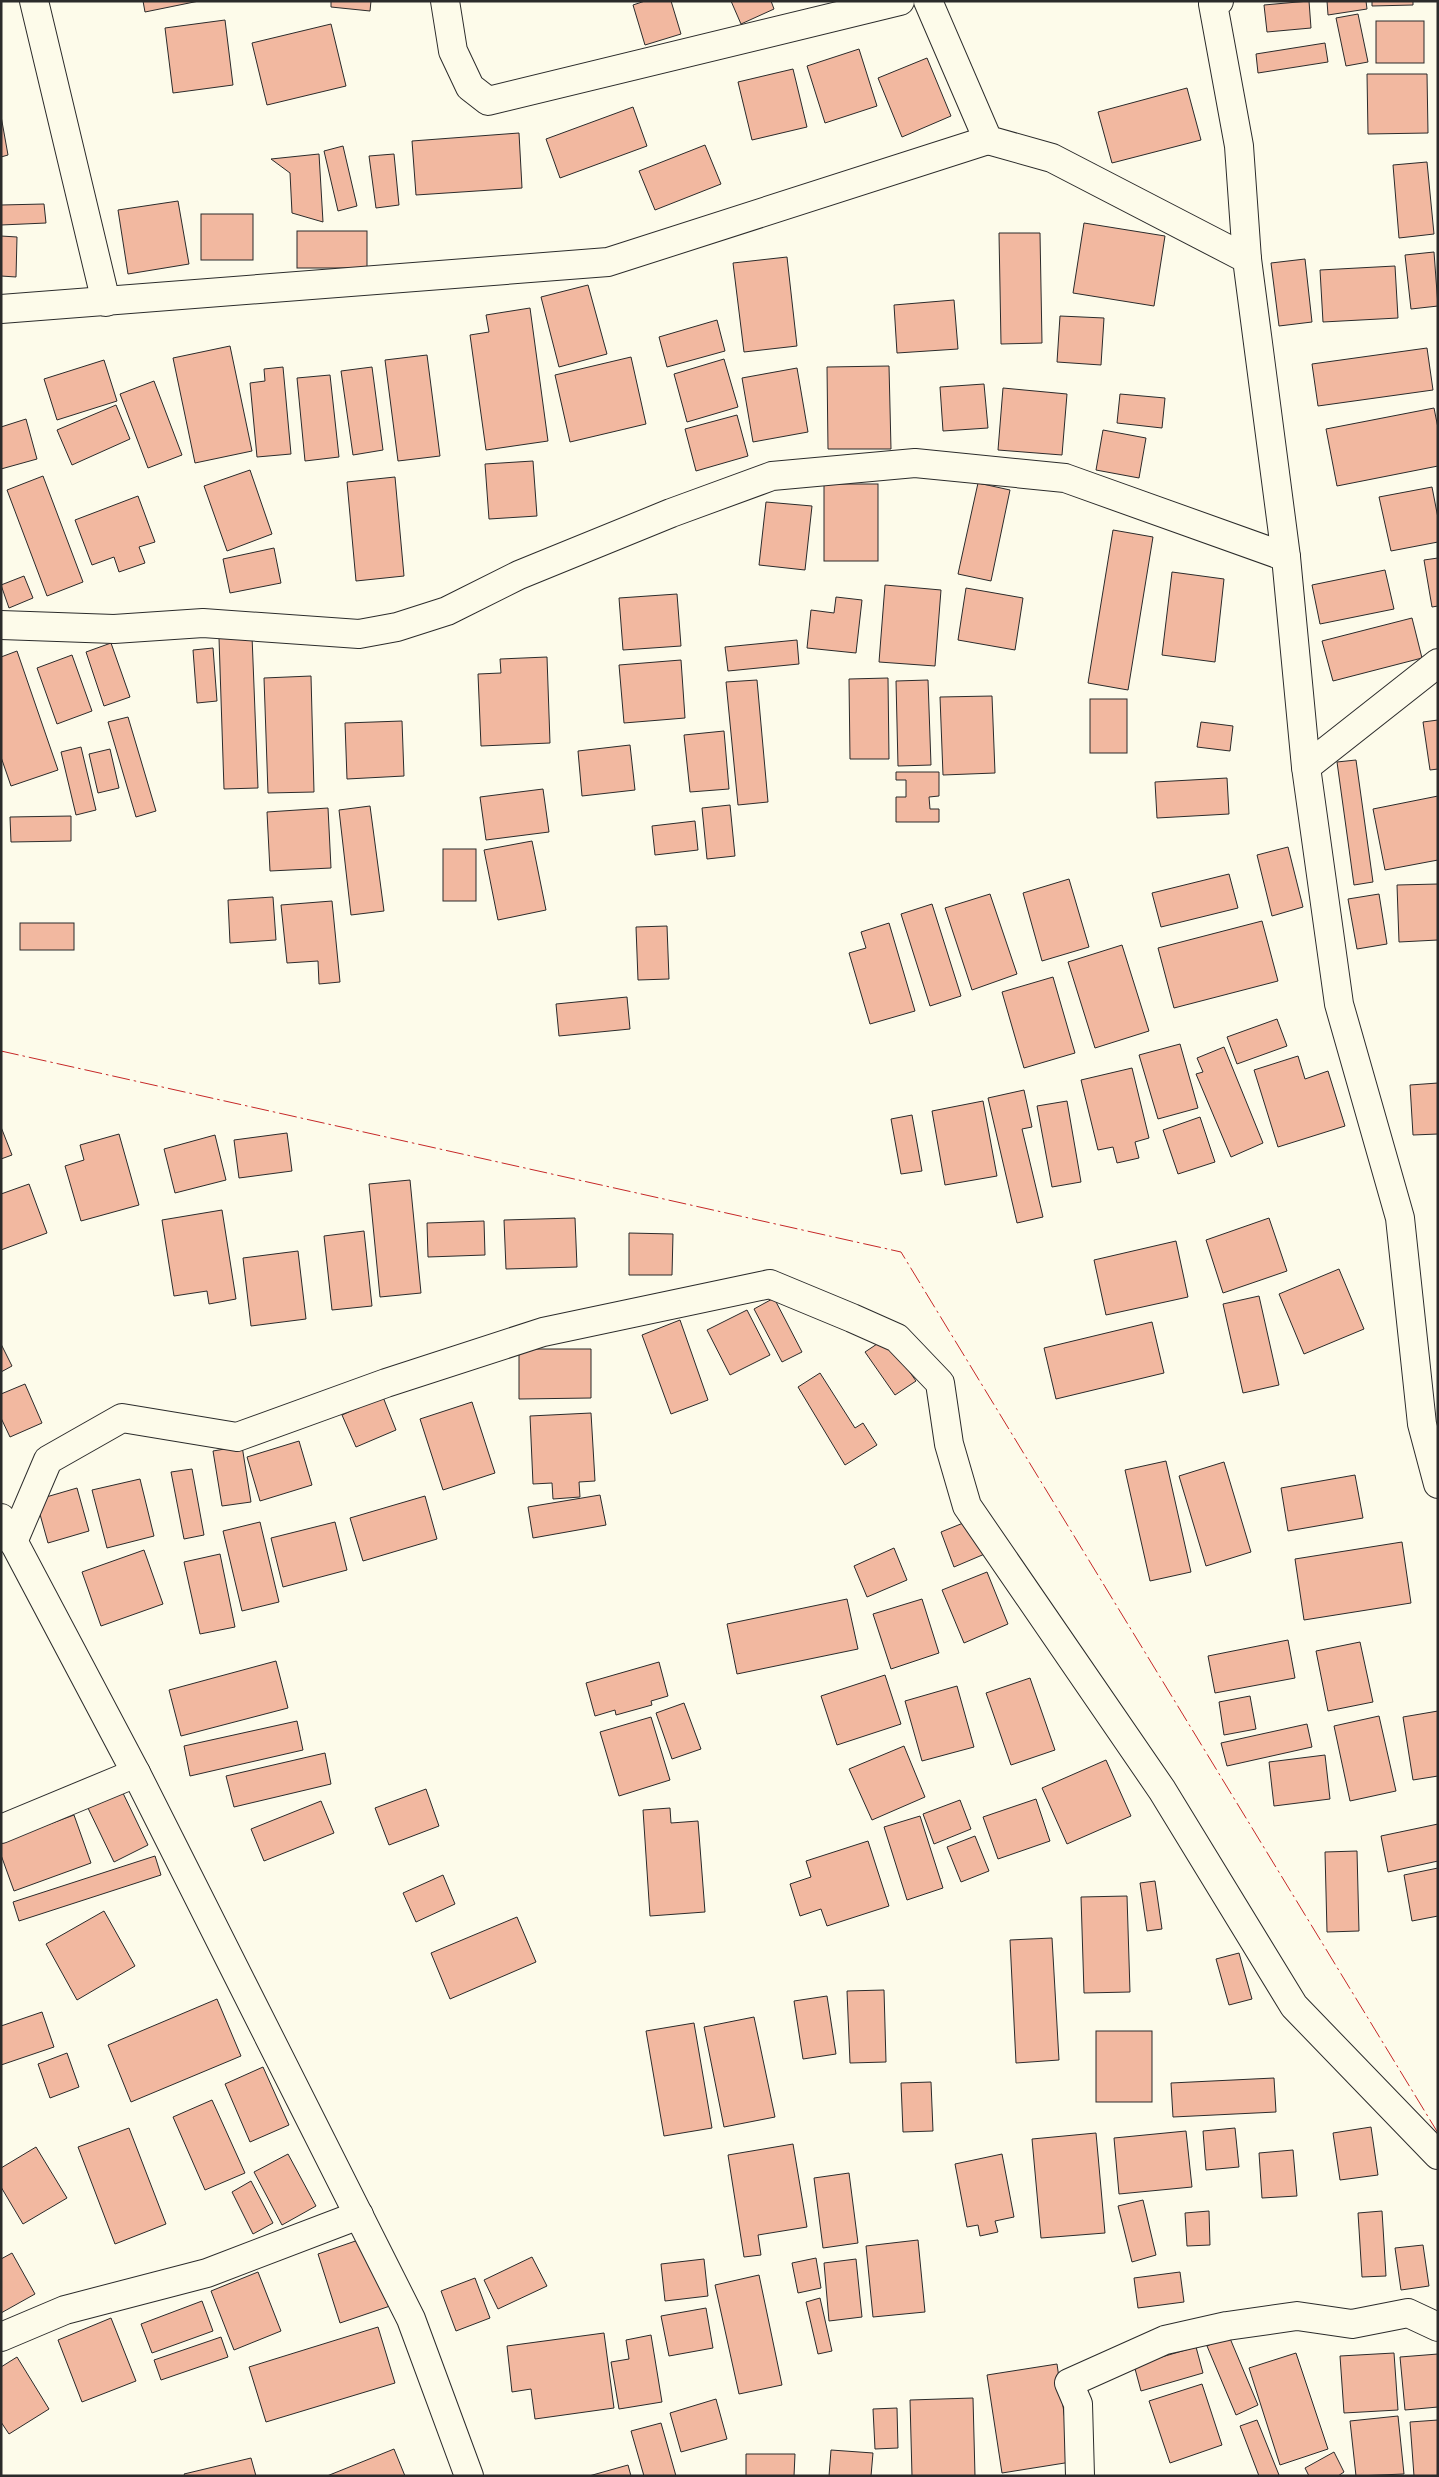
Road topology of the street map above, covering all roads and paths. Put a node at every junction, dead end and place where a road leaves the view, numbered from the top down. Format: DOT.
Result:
graph roads {
  1 [pos="34,1"];
  2 [pos="445,1"];
  3 [pos="900,1"];
  4 [pos="928,1"];
  5 [pos="1219,1"];
  6 [pos="988,140"];
  7 [pos="1246,259"];
  8 [pos="106,302"];
  9 [pos="1,309"];
  10 [pos="1286,558"];
  11 [pos="1,625"];
  12 [pos="1438,663"];
  13 [pos="1306,767"];
  14 [pos="1438,1484"];
  15 [pos="1,1518"];
  16 [pos="13,1542"];
  17 [pos="136,1773"];
  18 [pos="1,1829"];
  19 [pos="1438,2155"];
  20 [pos="359,2215"];
  21 [pos="1438,2327"];
  22 [pos="1,2337"];
  23 [pos="469,2476"];
  24 [pos="1080,2476"];
  1 -- 8 [label="street"];
  2 -- 3 [label="street"];
  4 -- 6 [label="street"];
  5 -- 7 [label="street"];
  6 -- 7 [label="street"];
  6 -- 8 [label="street"];
  7 -- 10 [label="street"];
  8 -- 9 [label="street"];
  10 -- 11 [label="street"];
  10 -- 13 [label="street"];
  12 -- 13 [label="street"];
  13 -- 14 [label="street"];
  15 -- 16 [label="street"];
  16 -- 17 [label="street"];
  16 -- 19 [label="street"];
  17 -- 18 [label="street"];
  17 -- 20 [label="street"];
  20 -- 22 [label="street"];
  20 -- 23 [label="street"];
  21 -- 24 [label="street"];
}
